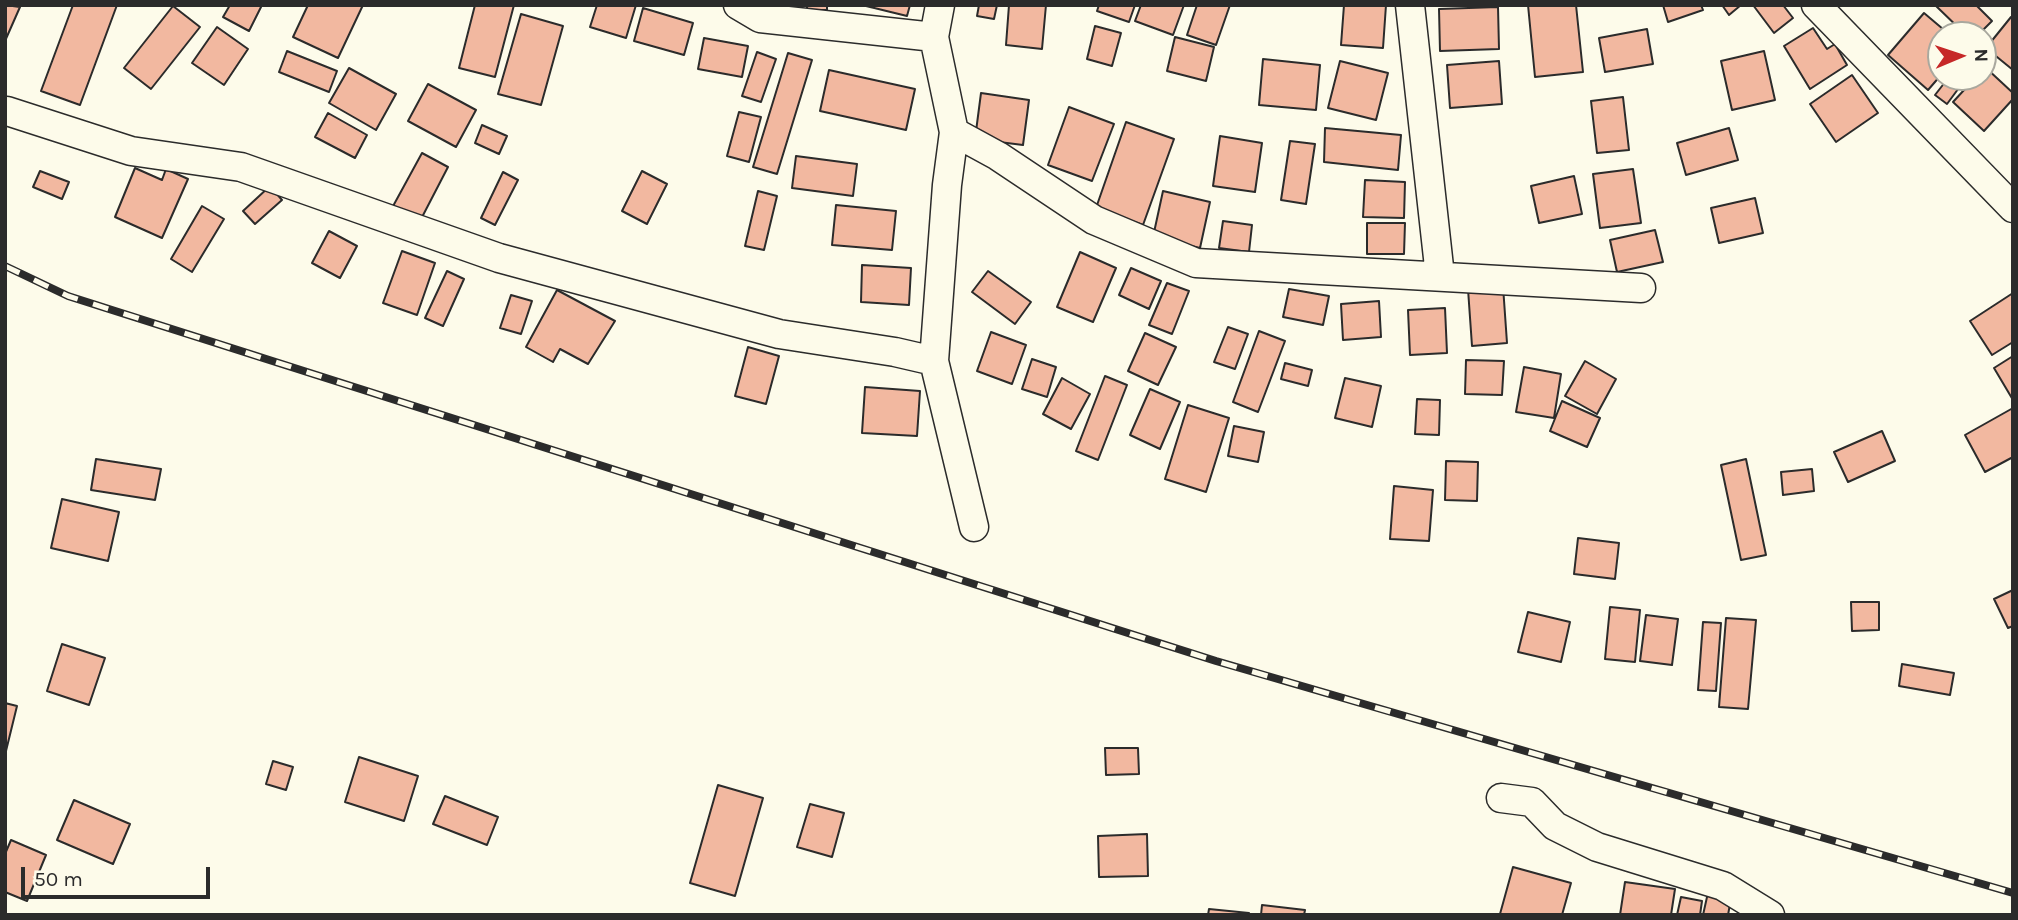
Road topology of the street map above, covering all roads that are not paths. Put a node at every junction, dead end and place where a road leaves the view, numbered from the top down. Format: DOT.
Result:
graph roads {
  1 [pos="738,5"];
  2 [pos="940,5"];
  3 [pos="1410,5"];
  4 [pos="1816,5"];
  5 [pos="934,37"];
  6 [pos="7,111"];
  7 [pos="954,131"];
  8 [pos="2013,208"];
  9 [pos="1440,276"];
  10 [pos="1641,288"];
  11 [pos="934,361"];
  12 [pos="974,527"];
  13 [pos="1502,798"];
  14 [pos="1770,915"];
  1 -- 5 [label="street"];
  2 -- 5 [label="street"];
  3 -- 9 [label="street"];
  4 -- 8 [label="street"];
  5 -- 7 [label="street"];
  6 -- 11 [label="street"];
  7 -- 9 [label="street"];
  7 -- 11 [label="street"];
  9 -- 10 [label="street"];
  11 -- 12 [label="street"];
  13 -- 14 [label="street"];
}
